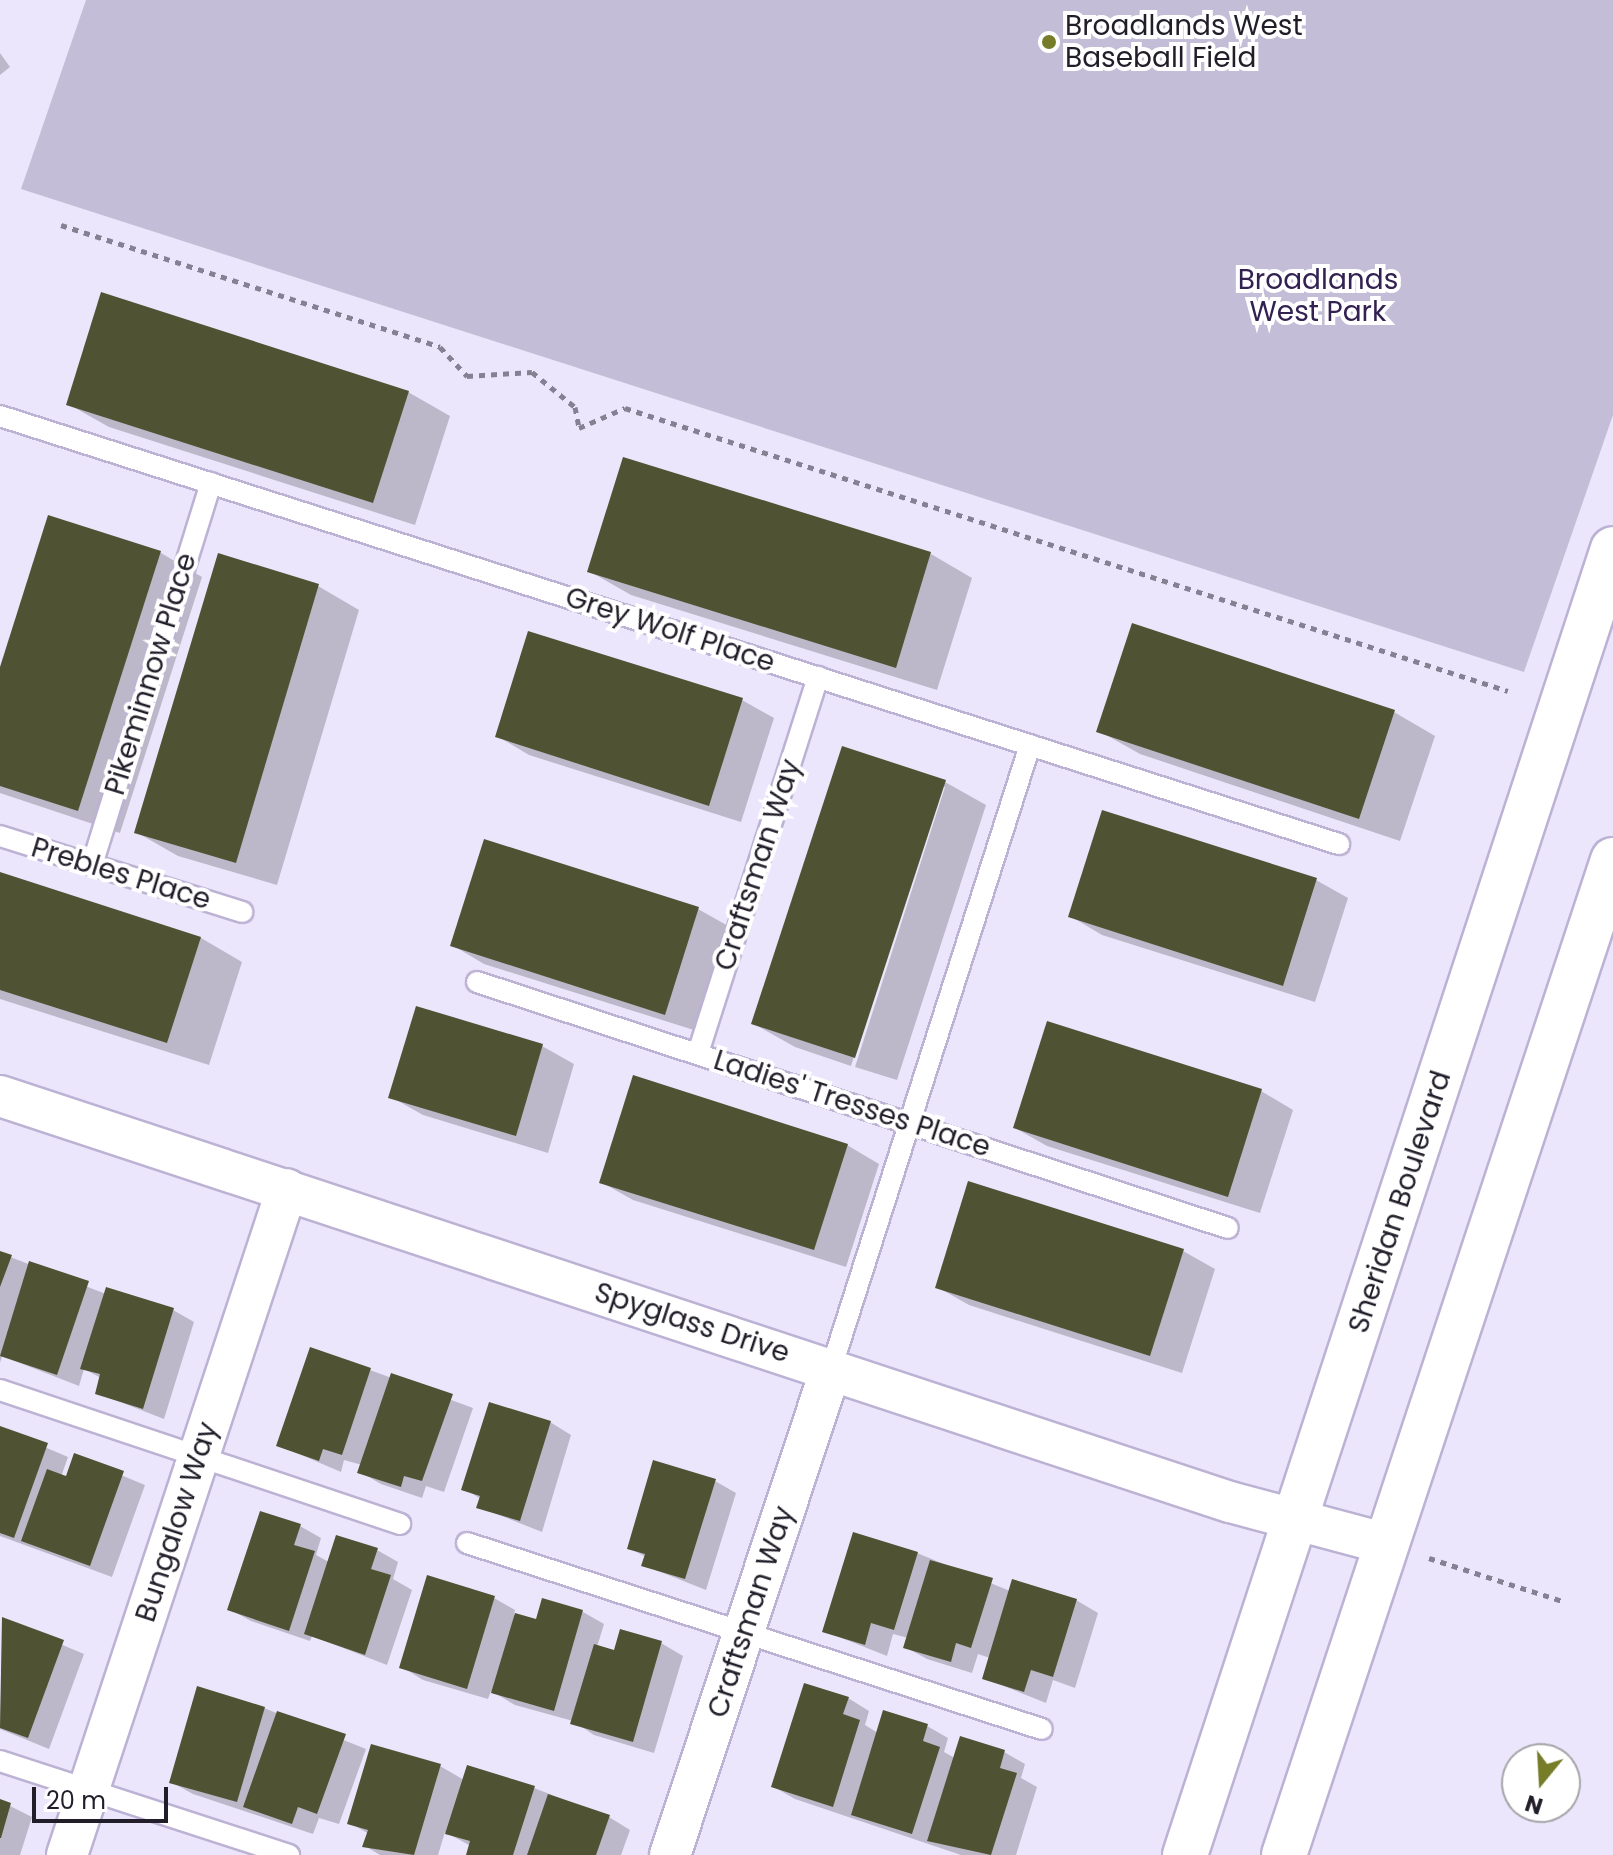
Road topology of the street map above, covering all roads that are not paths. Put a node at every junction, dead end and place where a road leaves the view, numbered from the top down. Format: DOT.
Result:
graph roads {
  1 [pos="0,416"];
  2 [pos="211,483"];
  3 [pos="1613,549"];
  4 [pos="818,677"];
  5 [pos="1030,745"];
  6 [pos="0,836"];
  7 [pos="1339,844"];
  8 [pos="1613,860"];
  9 [pos="92,865"];
  10 [pos="242,912"];
  11 [pos="477,982"];
  12 [pos="698,1053"];
  13 [pos="0,1096"];
  14 [pos="909,1123"];
  15 [pos="287,1189"];
  16 [pos="1228,1228"];
  17 [pos="831,1369"];
  18 [pos="0,1390"];
  19 [pos="199,1457"];
  20 [pos="1294,1521"];
  21 [pos="400,1524"];
  22 [pos="467,1543"];
  23 [pos="1387,1544"];
  24 [pos="744,1631"];
  25 [pos="1042,1729"];
  26 [pos="0,1761"];
  27 [pos="89,1790"];
  28 [pos="67,1855"];
  29 [pos="289,1855"];
  30 [pos="670,1855"];
  31 [pos="1185,1855"];
  32 [pos="1284,1855"];
  1 -- 2 [label="lane, Grey Wolf Place"];
  2 -- 4 [label="lane, Grey Wolf Place"];
  2 -- 9 [label="lane, Pikeminnow Place"];
  3 -- 20 [label="main road, Sheridan Boulevard"];
  4 -- 5 [label="lane, Grey Wolf Place"];
  4 -- 12 [label="lane, Craftsman Way"];
  5 -- 7 [label="lane, Grey Wolf Place"];
  5 -- 14 [label="lane"];
  6 -- 9 [label="lane, Prebles Place"];
  8 -- 23 [label="main road"];
  9 -- 10 [label="lane, Prebles Place"];
  11 -- 12 [label="lane, Ladies' Tresses Place"];
  12 -- 14 [label="lane, Ladies' Tresses Place"];
  13 -- 15 [label="street, Spyglass Drive"];
  14 -- 16 [label="lane, Ladies' Tresses Place"];
  14 -- 17 [label="lane"];
  15 -- 17 [label="street, Spyglass Drive"];
  15 -- 19 [label="street, Bungalow Way"];
  17 -- 20 [label="street, Spyglass Drive"];
  17 -- 24 [label="street, Craftsman Way"];
  18 -- 19 [label="lane"];
  19 -- 21 [label="lane"];
  19 -- 27 [label="street, Bungalow Way"];
  20 -- 23 [label="street, Spyglass Drive"];
  20 -- 31 [label="main road, Sheridan Boulevard"];
  22 -- 24 [label="lane"];
  23 -- 32 [label="main road"];
  24 -- 25 [label="lane"];
  24 -- 30 [label="street, Craftsman Way"];
  26 -- 27 [label="lane"];
  27 -- 28 [label="street, Bungalow Way"];
  27 -- 29 [label="lane"];
}
